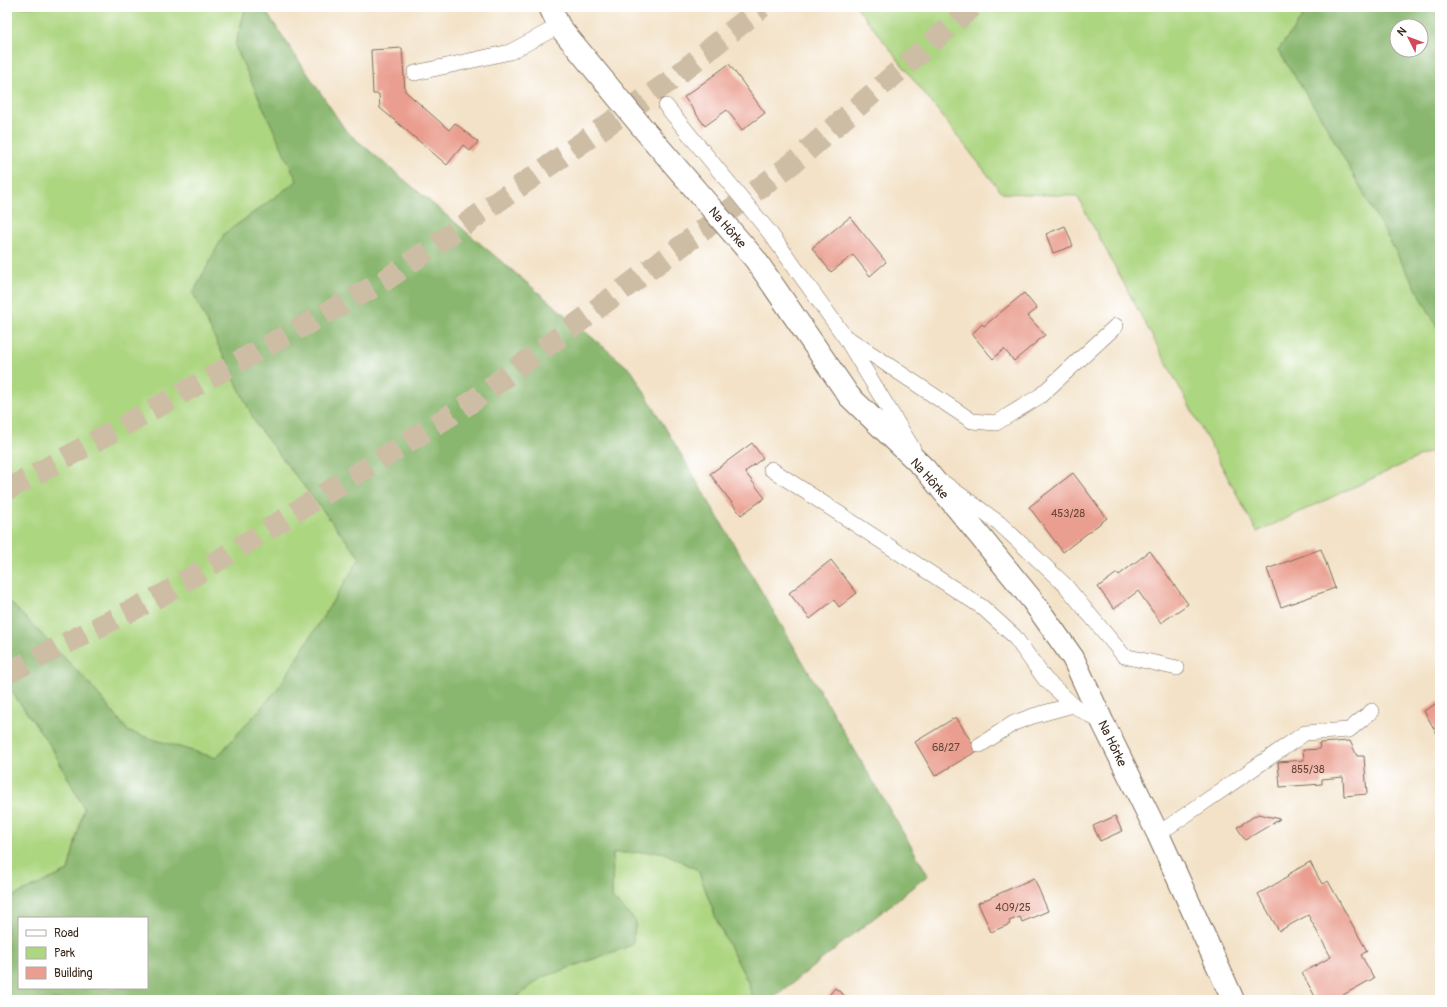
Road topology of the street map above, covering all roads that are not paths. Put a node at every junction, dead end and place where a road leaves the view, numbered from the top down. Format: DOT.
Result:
graph roads {
  1 [pos="555,16"];
  2 [pos="415,73"];
  3 [pos="666,106"];
  4 [pos="1116,326"];
  5 [pos="845,336"];
  6 [pos="772,469"];
  7 [pos="925,470"];
  8 [pos="1177,668"];
  9 [pos="1073,705"];
  10 [pos="1372,711"];
  11 [pos="1103,723"];
  12 [pos="980,745"];
  13 [pos="1158,834"];
  14 [pos="1233,1000"];
  1 -- 2 [label="lane"];
  1 -- 7 [label="street, Na Hôrke"];
  3 -- 5 [label="lane"];
  4 -- 5 [label="lane"];
  5 -- 7 [label="lane"];
  6 -- 9 [label="lane"];
  7 -- 8 [label="lane"];
  7 -- 11 [label="street, Na Hôrke"];
  9 -- 11 [label="lane"];
  9 -- 12 [label="lane"];
  10 -- 13 [label="lane"];
  11 -- 13 [label="street, Na Hôrke"];
  13 -- 14 [label="street, Na Hôrke"];
}
